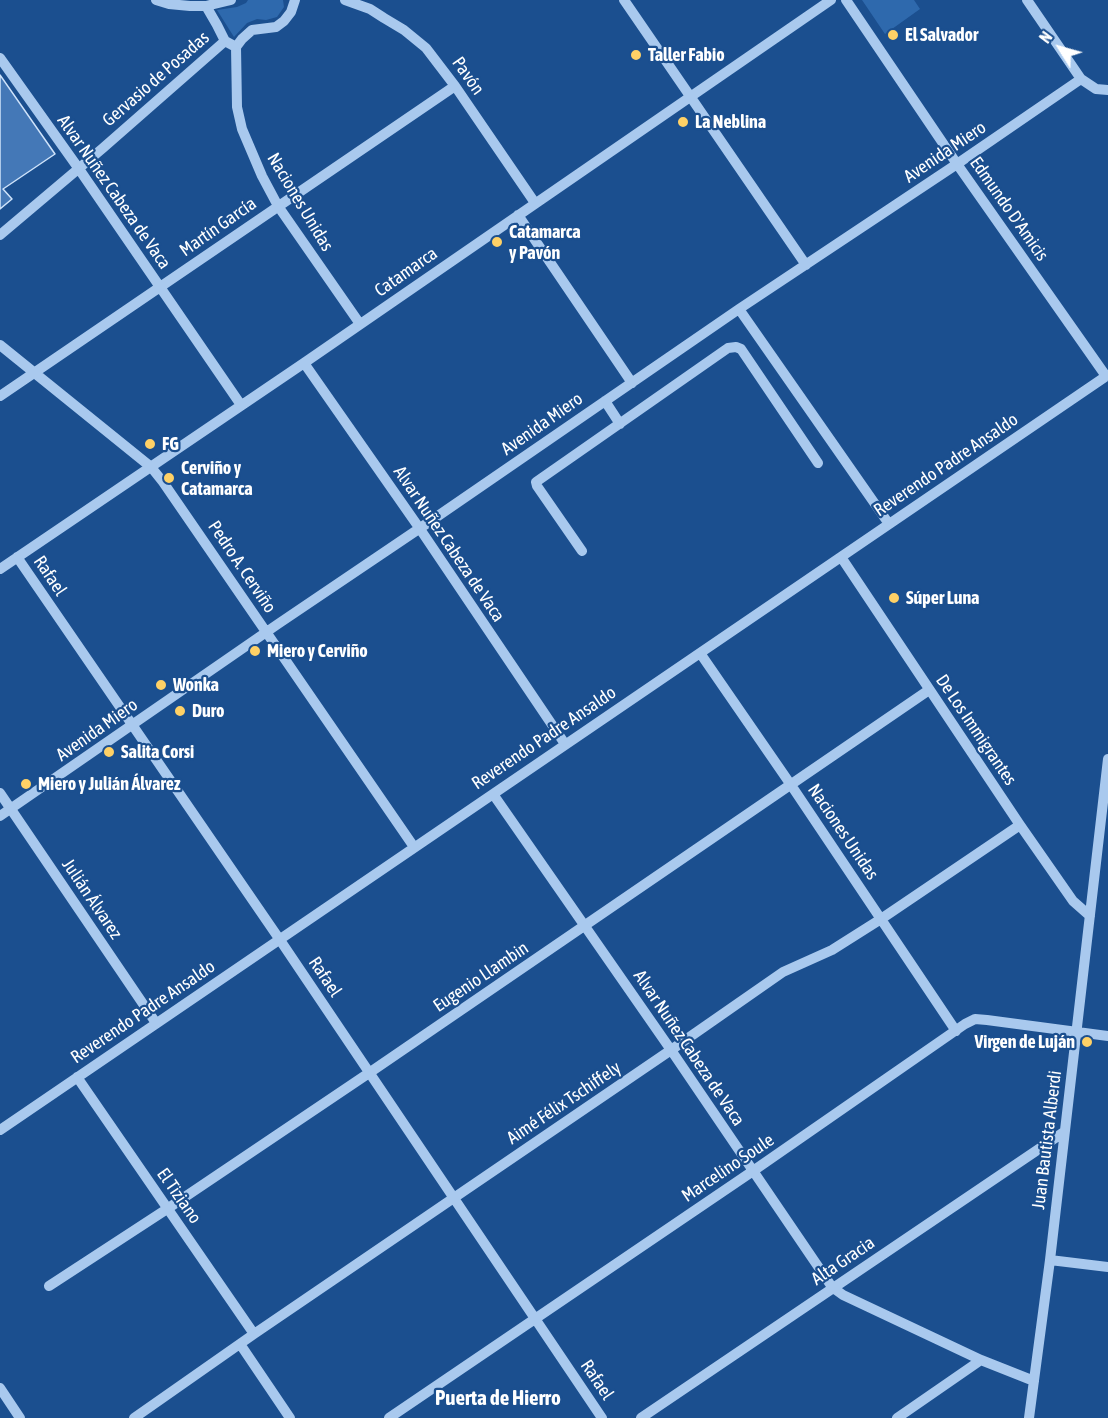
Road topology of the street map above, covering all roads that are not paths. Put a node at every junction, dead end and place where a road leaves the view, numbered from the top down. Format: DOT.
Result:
graph roads {
  1 [pos="156,0"];
  2 [pos="231,0"];
  3 [pos="295,0"];
  4 [pos="345,0"];
  5 [pos="624,0"];
  6 [pos="831,0"];
  7 [pos="846,0"];
  8 [pos="1027,0"];
  9 [pos="206,6"];
  10 [pos="225,41"];
  11 [pos="236,47"];
  12 [pos="0,58"];
  13 [pos="1081,80"];
  14 [pos="455,86"];
  15 [pos="1108,90"];
  16 [pos="690,97"];
  17 [pos="957,164"];
  18 [pos="79,169"];
  19 [pos="535,203"];
  20 [pos="278,206"];
  21 [pos="518,215"];
  22 [pos="0,235"];
  23 [pos="806,265"];
  24 [pos="160,287"];
  25 [pos="739,309"];
  26 [pos="360,324"];
  27 [pos="0,345"];
  28 [pos="304,363"];
  29 [pos="34,373"];
  30 [pos="1107,376"];
  31 [pos="632,382"];
  32 [pos="0,396"];
  33 [pos="605,401"];
  34 [pos="241,405"];
  35 [pos="620,424"];
  36 [pos="818,464"];
  37 [pos="151,467"];
  38 [pos="889,524"];
  39 [pos="420,529"];
  40 [pos="582,551"];
  41 [pos="17,557"];
  42 [pos="841,557"];
  43 [pos="0,569"];
  44 [pos="266,632"];
  45 [pos="700,653"];
  46 [pos="929,690"];
  47 [pos="133,725"];
  48 [pos="565,744"];
  49 [pos="1108,759"];
  50 [pos="791,785"];
  51 [pos="0,793"];
  52 [pos="493,794"];
  53 [pos="1105,803"];
  54 [pos="11,809"];
  55 [pos="0,816"];
  56 [pos="1020,825"];
  57 [pos="414,847"];
  58 [pos="1090,916"];
  59 [pos="881,920"];
  60 [pos="586,926"];
  61 [pos="280,940"];
  62 [pos="156,1023"];
  63 [pos="956,1031"];
  64 [pos="1076,1032"];
  65 [pos="1108,1036"];
  66 [pos="671,1050"];
  67 [pos="369,1073"];
  68 [pos="76,1077"];
  69 [pos="1,1127"];
  70 [pos="1064,1132"];
  71 [pos="753,1171"];
  72 [pos="453,1198"];
  73 [pos="167,1209"];
  74 [pos="1050,1260"];
  75 [pos="1108,1267"];
  76 [pos="49,1286"];
  77 [pos="832,1287"];
  78 [pos="536,1319"];
  79 [pos="254,1334"];
  80 [pos="240,1344"];
  81 [pos="981,1360"];
  82 [pos="1034,1381"];
  83 [pos="0,1388"];
  84 [pos="20,1418"];
  85 [pos="134,1418"];
  86 [pos="290,1418"];
  87 [pos="388,1418"];
  88 [pos="602,1418"];
  89 [pos="641,1418"];
  90 [pos="897,1418"];
  91 [pos="1029,1418"];
  1 -- 9 [label="street"];
  2 -- 9 [label="street, Gervasio de Posadas"];
  3 -- 11 [label="street, Gervasio de Posadas"];
  4 -- 14 [label="street, Pavón"];
  5 -- 16 [label="street"];
  6 -- 16 [label="street, Catamarca"];
  7 -- 17 [label="street, Edmundo D'Amicis"];
  8 -- 13 [label="street"];
  9 -- 10 [label="street"];
  10 -- 11 [label="street"];
  10 -- 18 [label="street, Gervasio de Posadas"];
  11 -- 20 [label="street, Naciones Unidas"];
  12 -- 18 [label="street, Alvar Nuñez Cabeza de Vaca"];
  13 -- 15 [label="street"];
  13 -- 17 [label="street, Avenida Miero"];
  14 -- 19 [label="street, Pavón"];
  14 -- 20 [label="street, Martín García"];
  16 -- 19 [label="street, Catamarca"];
  16 -- 23 [label="street"];
  17 -- 23 [label="street, Avenida Miero"];
  17 -- 30 [label="street, Edmundo D'Amicis"];
  18 -- 22 [label="street, Gervasio de Posadas"];
  18 -- 24 [label="street, Alvar Nuñez Cabeza de Vaca"];
  19 -- 21 [label="street, Catamarca"];
  20 -- 24 [label="street, Martín García"];
  20 -- 26 [label="street, Naciones Unidas"];
  21 -- 26 [label="street, Catamarca"];
  21 -- 31 [label="street"];
  23 -- 25 [label="street, Avenida Miero"];
  24 -- 29 [label="street, Martín García"];
  24 -- 34 [label="street, Alvar Nuñez Cabeza de Vaca"];
  25 -- 31 [label="street, Avenida Miero"];
  25 -- 38 [label="street"];
  26 -- 28 [label="street, Catamarca"];
  27 -- 29 [label="street, Pedro A. Cerviño"];
  28 -- 34 [label="street, Catamarca"];
  28 -- 39 [label="street, Alvar Nuñez Cabeza de Vaca"];
  29 -- 32 [label="street, Martín García"];
  29 -- 37 [label="street, Pedro A. Cerviño"];
  30 -- 38 [label="street, Reverendo Padre Ansaldo"];
  31 -- 33 [label="street, Avenida Miero"];
  33 -- 35 [label="street"];
  33 -- 39 [label="street, Avenida Miero"];
  34 -- 37 [label="street, Catamarca"];
  35 -- 36 [label="street"];
  35 -- 40 [label="street"];
  37 -- 41 [label="street, Catamarca"];
  37 -- 44 [label="street, Pedro A. Cerviño"];
  38 -- 42 [label="street, Reverendo Padre Ansaldo"];
  39 -- 44 [label="street, Avenida Miero"];
  39 -- 48 [label="street, Alvar Nuñez Cabeza de Vaca"];
  41 -- 43 [label="street, Catamarca"];
  41 -- 47 [label="street, Rafael"];
  42 -- 45 [label="street, Reverendo Padre Ansaldo"];
  42 -- 46 [label="street, De Los Immigrantes"];
  44 -- 47 [label="street, Avenida Miero"];
  44 -- 57 [label="street, Pedro A. Cerviño"];
  45 -- 48 [label="street, Reverendo Padre Ansaldo"];
  45 -- 50 [label="street, Naciones Unidas"];
  46 -- 50 [label="street, Eugenio Llambin"];
  46 -- 56 [label="street, De Los Immigrantes"];
  47 -- 54 [label="street, Avenida Miero"];
  47 -- 61 [label="street, Rafael"];
  48 -- 52 [label="street, Reverendo Padre Ansaldo"];
  49 -- 53 [label="street, Juan Bautista Alberdi"];
  50 -- 59 [label="street, Naciones Unidas"];
  50 -- 60 [label="street, Eugenio Llambin"];
  51 -- 54 [label="street, Julián Álvarez"];
  52 -- 57 [label="street, Reverendo Padre Ansaldo"];
  52 -- 60 [label="street, Alvar Nuñez Cabeza de Vaca"];
  53 -- 58 [label="street, Juan Bautista Alberdi"];
  54 -- 55 [label="street, Avenida Miero"];
  54 -- 62 [label="street, Julián Álvarez"];
  56 -- 58 [label="street, De Los Immigrantes"];
  56 -- 59 [label="street, Aimé Félix Tschiffely"];
  57 -- 61 [label="street, Reverendo Padre Ansaldo"];
  58 -- 64 [label="street, Juan Bautista Alberdi"];
  59 -- 63 [label="street, Naciones Unidas"];
  59 -- 66 [label="street, Aimé Félix Tschiffely"];
  60 -- 66 [label="street, Alvar Nuñez Cabeza de Vaca"];
  60 -- 67 [label="street, Eugenio Llambin"];
  61 -- 62 [label="street, Reverendo Padre Ansaldo"];
  61 -- 67 [label="street, Rafael"];
  62 -- 68 [label="street, Reverendo Padre Ansaldo"];
  63 -- 64 [label="street, Marcelino Soule"];
  63 -- 71 [label="street, Marcelino Soule"];
  64 -- 65 [label="street, Marcelino Soule"];
  64 -- 70 [label="street, Juan Bautista Alberdi"];
  66 -- 71 [label="street, Alvar Nuñez Cabeza de Vaca"];
  66 -- 72 [label="street, Aimé Félix Tschiffely"];
  67 -- 72 [label="street, Rafael"];
  67 -- 73 [label="street, Eugenio Llambin"];
  68 -- 69 [label="street, Reverendo Padre Ansaldo"];
  68 -- 73 [label="street, El Tiziano"];
  70 -- 74 [label="street, Juan Bautista Alberdi"];
  70 -- 77 [label="street, Alta Gracia"];
  71 -- 77 [label="street, Alvar Nuñez Cabeza de Vaca"];
  71 -- 78 [label="street, Marcelino Soule"];
  72 -- 78 [label="street, Rafael"];
  72 -- 79 [label="street, Aimé Félix Tschiffely"];
  73 -- 76 [label="street, Eugenio Llambin"];
  73 -- 79 [label="street, El Tiziano"];
  74 -- 75 [label="street"];
  74 -- 82 [label="street, Juan Bautista Alberdi"];
  77 -- 81 [label="street, Alvar Nuñez Cabeza de Vaca"];
  77 -- 89 [label="street, Alta Gracia"];
  78 -- 87 [label="street, Marcelino Soule"];
  78 -- 88 [label="street, Rafael"];
  79 -- 80 [label="street, Aimé Félix Tschiffely"];
  80 -- 85 [label="street, Aimé Félix Tschiffely"];
  80 -- 86 [label="street"];
  81 -- 82 [label="street, Alvar Nuñez Cabeza de Vaca"];
  81 -- 90 [label="street"];
  82 -- 91 [label="street, Juan Bautista Alberdi"];
  83 -- 84 [label="street"];
}
